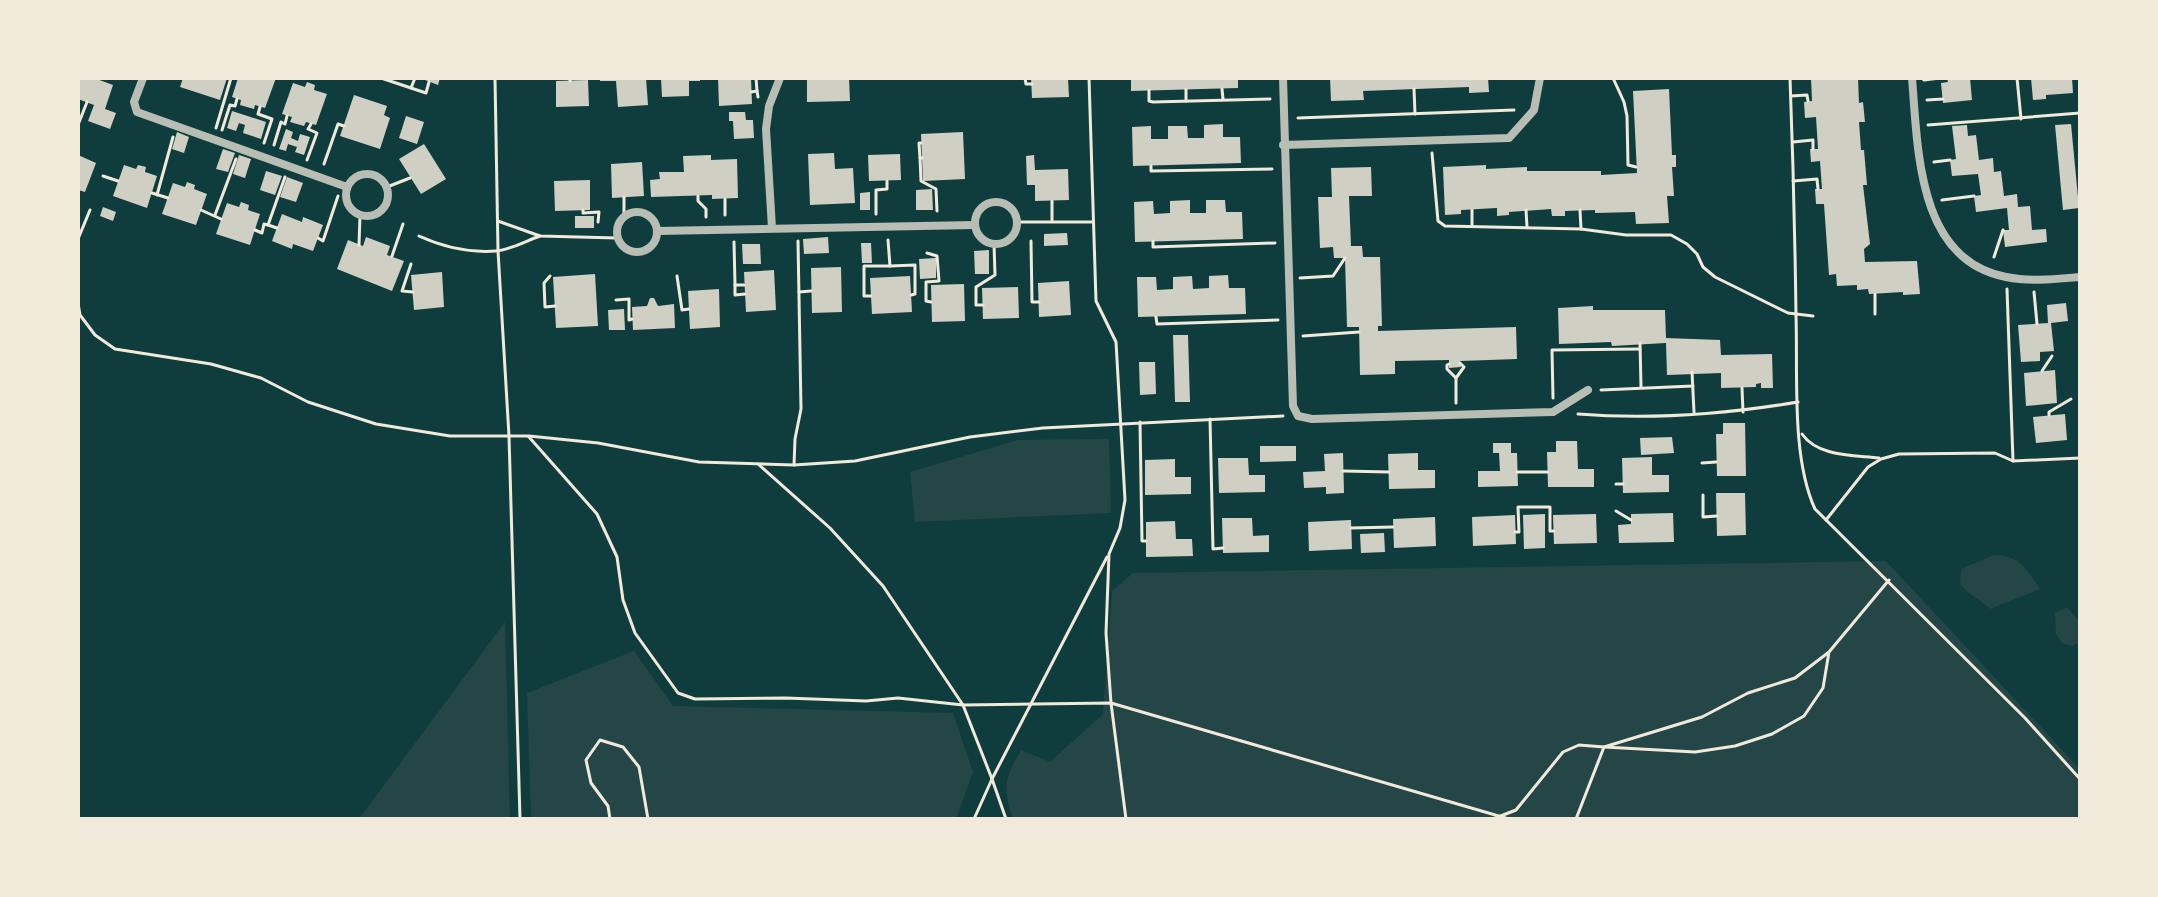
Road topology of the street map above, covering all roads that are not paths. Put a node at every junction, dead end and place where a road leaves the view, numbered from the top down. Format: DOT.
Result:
graph roads {
  1 [pos="143,78"];
  2 [pos="780,78"];
  3 [pos="1283,78"];
  4 [pos="1540,78"];
  5 [pos="1912,78"];
  6 [pos="1283,145"];
  7 [pos="344,186"];
  8 [pos="974,225"];
  9 [pos="772,228"];
  10 [pos="658,231"];
  11 [pos="2080,277"];
  12 [pos="1588,390"];
  1 -- 7 [label="street"];
  2 -- 9 [label="street"];
  3 -- 6 [label="street"];
  4 -- 6 [label="street"];
  5 -- 11 [label="street"];
  6 -- 12 [label="street"];
  7 -- 7 [label="street"];
  8 -- 8 [label="street"];
  8 -- 9 [label="street"];
  9 -- 10 [label="street"];
  10 -- 10 [label="street"];
}
